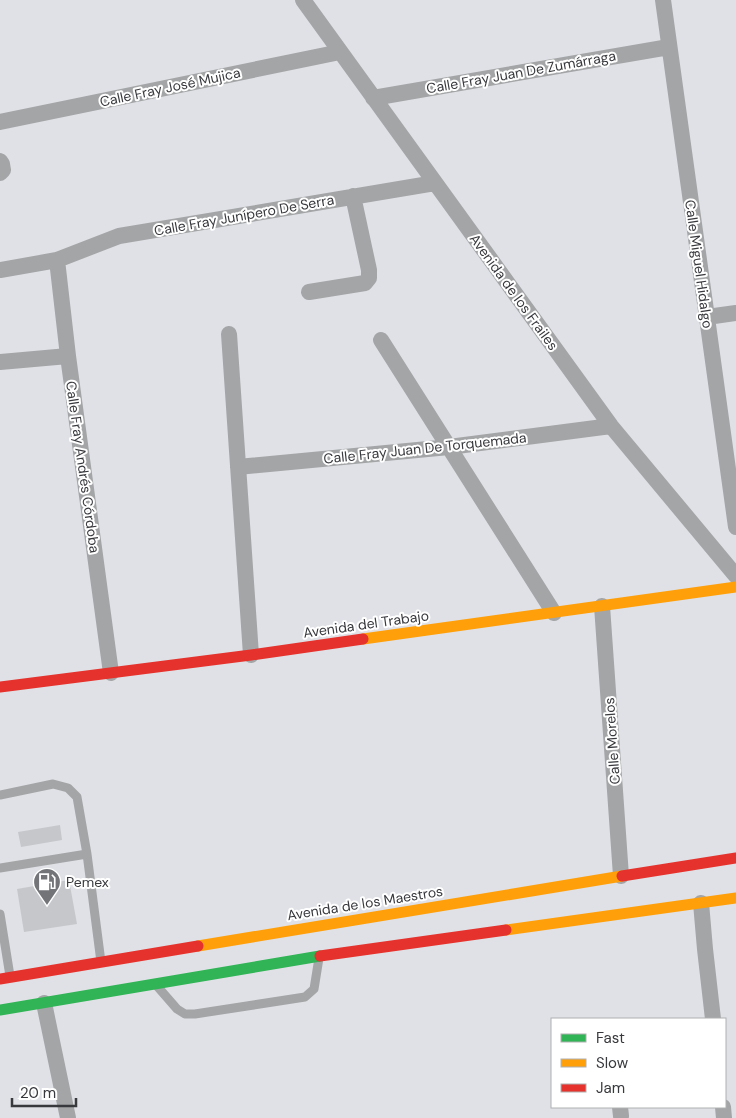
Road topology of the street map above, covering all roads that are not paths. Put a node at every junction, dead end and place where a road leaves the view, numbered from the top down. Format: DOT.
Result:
graph roads {
  1 [pos="304,0"];
  2 [pos="663,0"];
  3 [pos="669,47"];
  4 [pos="340,52"];
  5 [pos="373,98"];
  6 [pos="0,122"];
  7 [pos="435,182"];
  8 [pos="353,196"];
  9 [pos="57,260"];
  10 [pos="0,270"];
  11 [pos="309,292"];
  12 [pos="736,313"];
  13 [pos="707,317"];
  14 [pos="228,334"];
  15 [pos="381,340"];
  16 [pos="68,356"];
  17 [pos="0,362"];
  18 [pos="611,426"];
  19 [pos="449,447"];
  20 [pos="238,467"];
  21 [pos="736,527"];
  22 [pos="736,576"];
  23 [pos="736,587"];
  24 [pos="602,606"];
  25 [pos="554,614"];
  26 [pos="251,655"];
  27 [pos="110,673"];
  28 [pos="0,687"];
  29 [pos="0,795"];
  30 [pos="87,854"];
  31 [pos="736,858"];
  32 [pos="0,868"];
  33 [pos="621,876"];
  34 [pos="736,898"];
  35 [pos="701,903"];
  36 [pos="0,914"];
  37 [pos="319,956"];
  38 [pos="101,962"];
  39 [pos="5,978"];
  40 [pos="155,984"];
  41 [pos="44,1003"];
  42 [pos="0,1010"];
  43 [pos="713,1018"];
  44 [pos="68,1118"];
  1 -- 4 [label="street, Avenida de los Frailes"];
  2 -- 3 [label="street, Calle Miguel Hidalgo"];
  3 -- 5 [label="street, Calle Fray Juan De Zumárraga"];
  3 -- 13 [label="street, Calle Miguel Hidalgo"];
  4 -- 5 [label="street, Avenida de los Frailes"];
  4 -- 6 [label="street, Calle Fray José Mujica"];
  5 -- 7 [label="street, Avenida de los Frailes"];
  7 -- 8 [label="street, Calle Fray Junípero De Serra"];
  7 -- 18 [label="street, Avenida de los Frailes"];
  8 -- 9 [label="street, Calle Fray Junípero De Serra"];
  8 -- 11 [label="street"];
  9 -- 10 [label="street, Calle Fray Junípero De Serra"];
  9 -- 16 [label="street, Calle Fray Andrés Córdoba"];
  12 -- 13 [label="street"];
  13 -- 21 [label="street, Calle Miguel Hidalgo"];
  14 -- 20 [label="street"];
  15 -- 19 [label="street"];
  16 -- 17 [label="street"];
  16 -- 27 [label="street, Calle Fray Andrés Córdoba"];
  18 -- 19 [label="street, Calle Fray Juan De Torquemada"];
  18 -- 22 [label="street, Avenida de los Frailes"];
  19 -- 20 [label="street, Calle Fray Juan De Torquemada"];
  19 -- 25 [label="street"];
  20 -- 26 [label="street"];
  23 -- 24 [label="main road, Avenida del Trabajo"];
  24 -- 25 [label="main road, Avenida del Trabajo"];
  24 -- 33 [label="street, Calle Morelos"];
  25 -- 26 [label="main road, Avenida del Trabajo"];
  26 -- 27 [label="main road, Avenida del Trabajo"];
  27 -- 28 [label="main road, Avenida del Trabajo"];
  29 -- 30 [label="lane"];
  30 -- 32 [label="lane"];
  30 -- 38 [label="lane"];
  31 -- 33 [label="main road, Avenida de los Maestros"];
  33 -- 38 [label="main road, Avenida de los Maestros"];
  34 -- 35 [label="main road"];
  35 -- 37 [label="main road"];
  35 -- 43 [label="street"];
  36 -- 39 [label="lane"];
  37 -- 40 [label="main road"];
  37 -- 40 [label="lane"];
  38 -- 39 [label="main road, Avenida de los Maestros"];
  40 -- 41 [label="main road"];
  41 -- 42 [label="main road"];
  41 -- 44 [label="street"];
}
